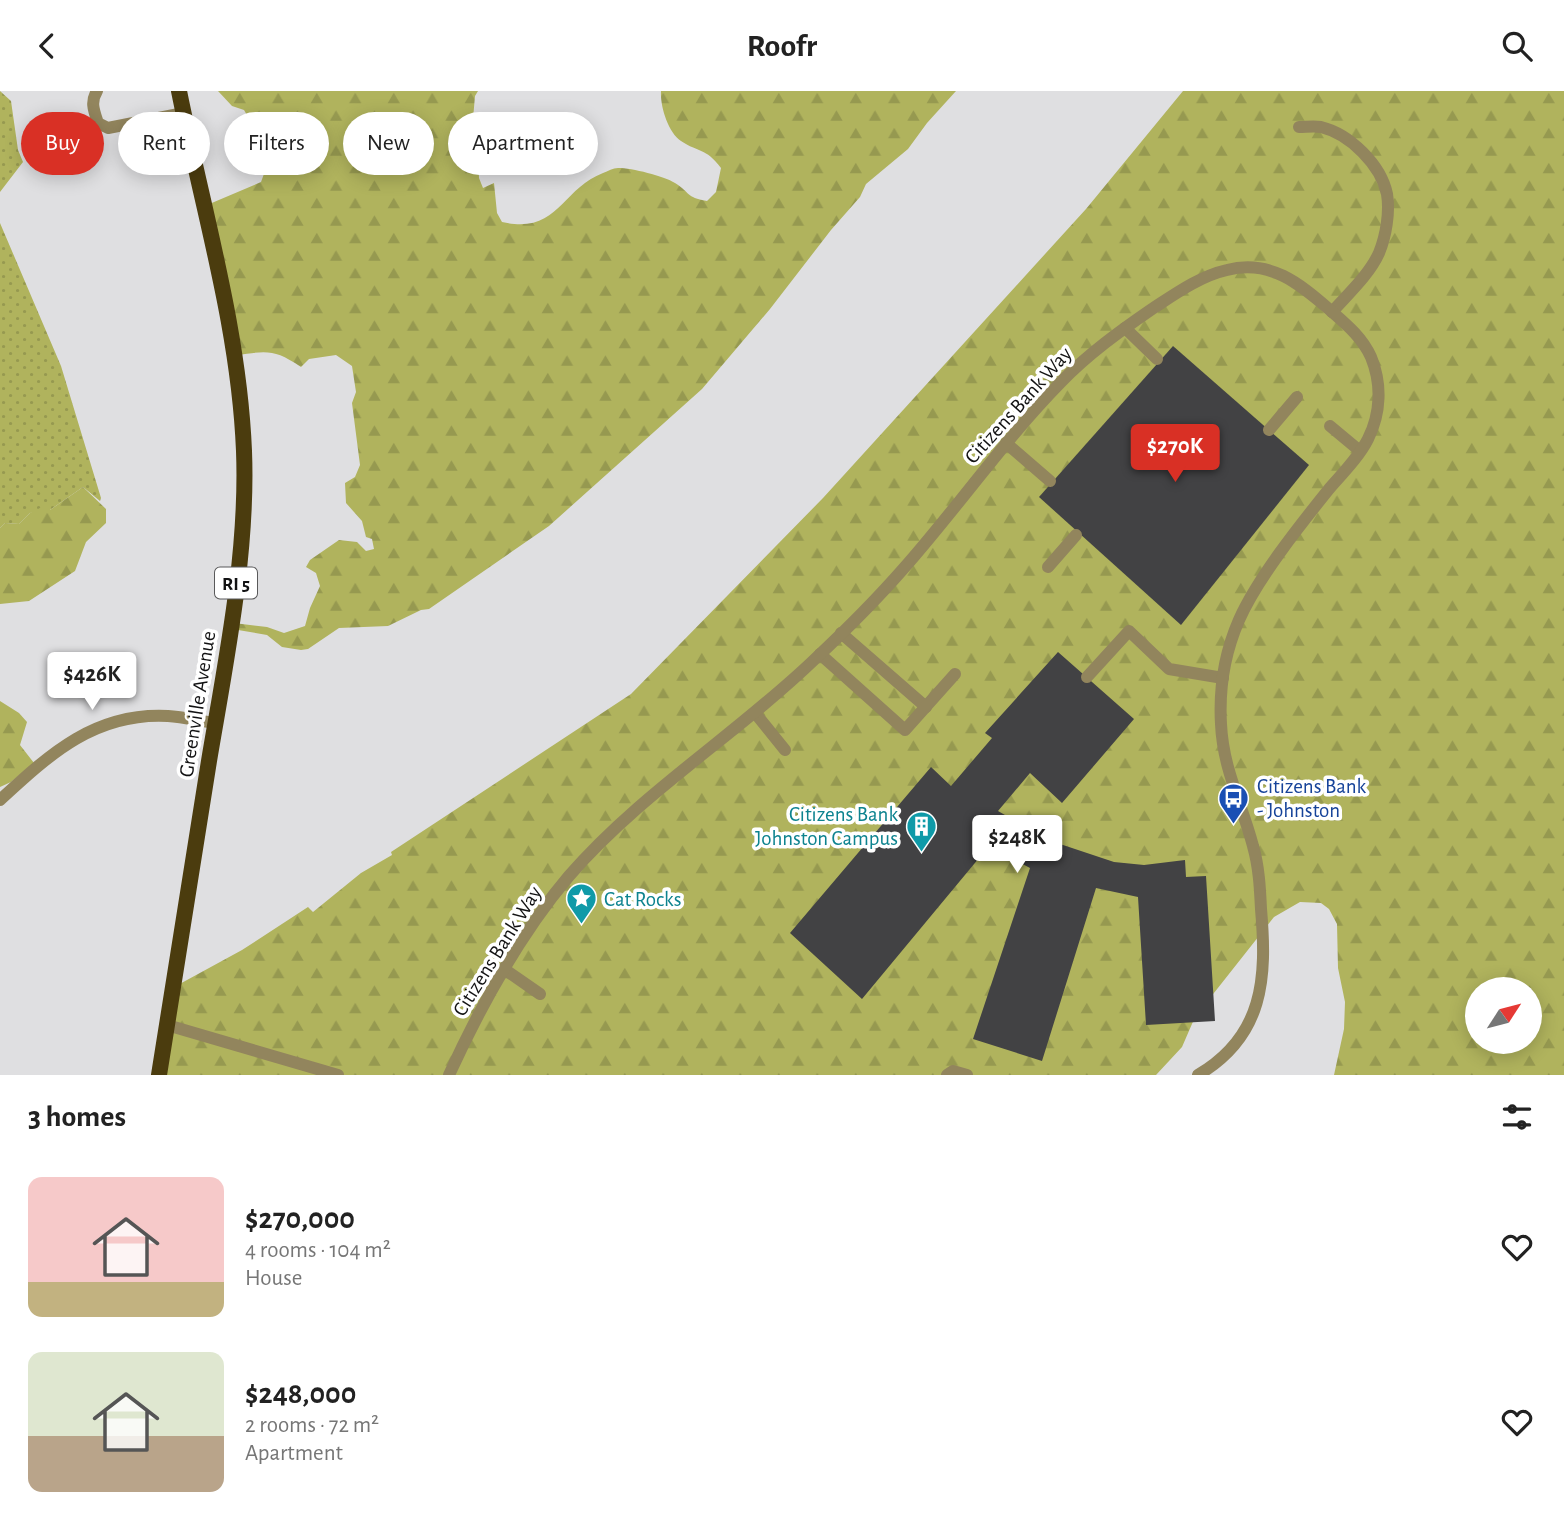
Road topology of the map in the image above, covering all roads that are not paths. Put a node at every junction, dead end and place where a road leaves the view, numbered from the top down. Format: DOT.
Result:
graph roads {
  1 [pos="97,91"];
  2 [pos="179,91"];
  3 [pos="184,112"];
  4 [pos="118,126"];
  5 [pos="1299,127"];
  6 [pos="198,175"];
  7 [pos="1332,312"];
  8 [pos="1125,328"];
  9 [pos="1157,359"];
  10 [pos="1297,397"];
  11 [pos="1330,426"];
  12 [pos="1269,430"];
  13 [pos="1006,443"];
  14 [pos="1360,451"];
  15 [pos="1050,481"];
  16 [pos="1076,535"];
  17 [pos="1048,567"];
  18 [pos="841,633"];
  19 [pos="820,655"];
  20 [pos="955,674"];
  21 [pos="1087,677"];
  22 [pos="1223,678"];
  23 [pos="926,707"];
  24 [pos="756,714"];
  25 [pos="215,723"];
  26 [pos="785,750"];
  27 [pos="0,800"];
  28 [pos="504,969"];
  29 [pos="540,994"];
  30 [pos="167,1025"];
  31 [pos="159,1075"];
  32 [pos="338,1075"];
  33 [pos="449,1075"];
  34 [pos="947,1075"];
  35 [pos="967,1075"];
  36 [pos="1198,1075"];
  1 -- 4 [label="street"];
  2 -- 3 [label="main road, Greenville Avenue / RI 5"];
  5 -- 7 [label="street"];
  6 -- 25 [label="main road, Greenville Avenue / RI 5"];
  7 -- 8 [label="street, Citizens Bank Way"];
  7 -- 14 [label="street, Citizens Bank Way"];
  8 -- 9 [label="street"];
  8 -- 13 [label="street, Citizens Bank Way"];
  10 -- 12 [label="street"];
  11 -- 14 [label="street"];
  13 -- 15 [label="street"];
  13 -- 18 [label="street, Citizens Bank Way"];
  14 -- 22 [label="street, Citizens Bank Way"];
  16 -- 17 [label="street"];
  18 -- 19 [label="street, Citizens Bank Way"];
  18 -- 23 [label="street"];
  19 -- 23 [label="street"];
  19 -- 24 [label="street, Citizens Bank Way"];
  20 -- 23 [label="street"];
  21 -- 22 [label="street"];
  22 -- 36 [label="street, Citizens Bank Way"];
  24 -- 26 [label="street"];
  24 -- 28 [label="street, Citizens Bank Way"];
  25 -- 27 [label="street"];
  25 -- 30 [label="main road, Greenville Avenue / RI 5"];
  28 -- 29 [label="street"];
  28 -- 33 [label="street, Citizens Bank Way"];
  30 -- 31 [label="main road, Greenville Avenue / RI 5"];
  30 -- 32 [label="street"];
  34 -- 35 [label="street"];
}
